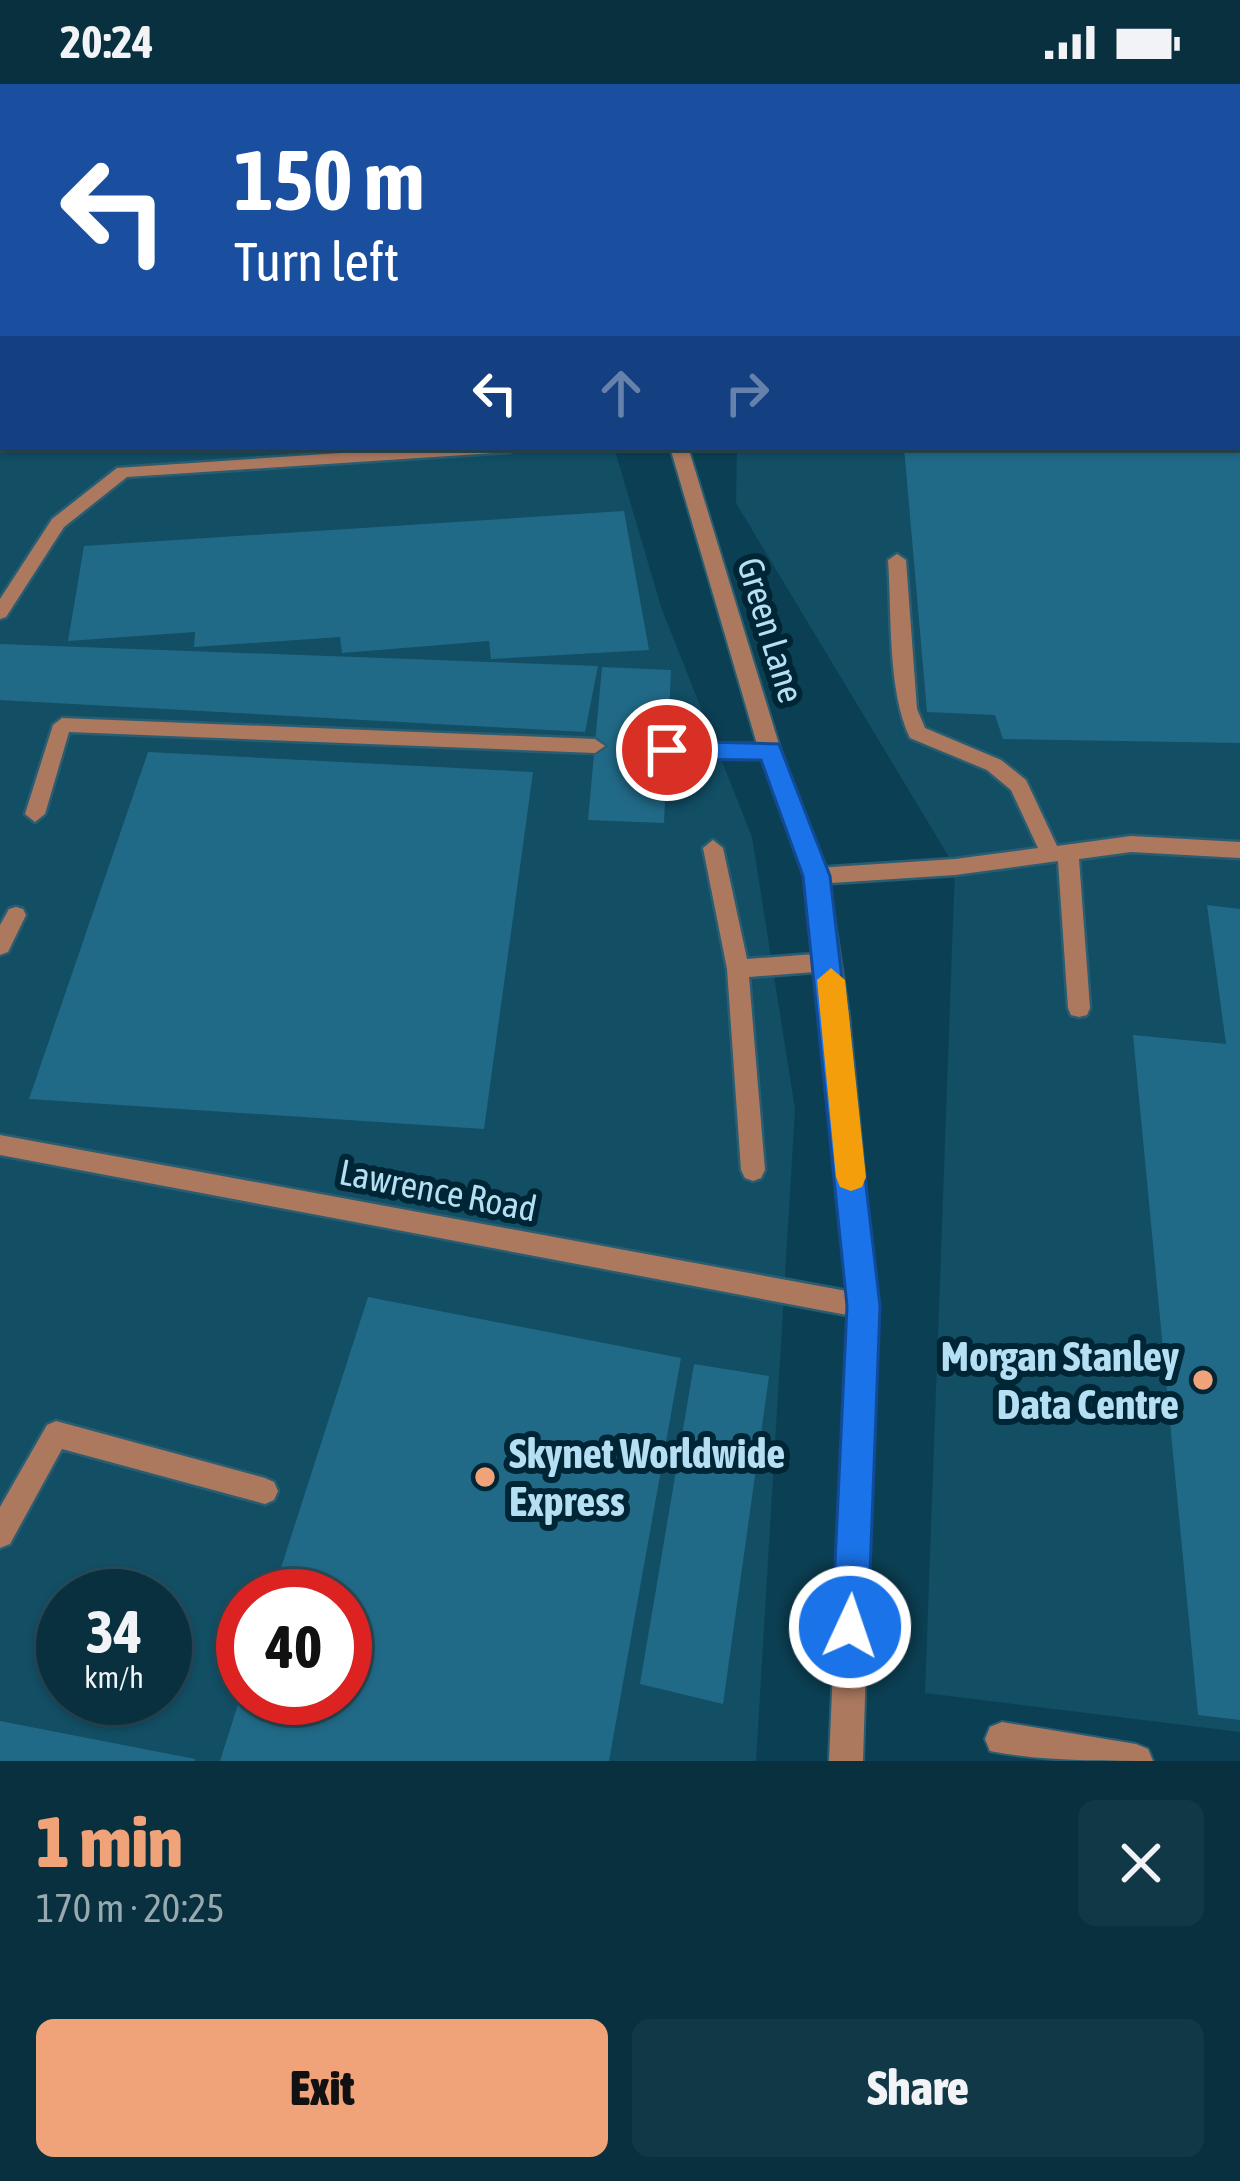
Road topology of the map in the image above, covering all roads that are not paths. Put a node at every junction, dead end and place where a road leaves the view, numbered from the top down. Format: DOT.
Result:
graph roads {
  1 [pos="464,450"];
  2 [pos="680,450"];
  3 [pos="897,560"];
  4 [pos="0,613"];
  5 [pos="595,746"];
  6 [pos="667,750"];
  7 [pos="770,751"];
  8 [pos="35,814"];
  9 [pos="712,848"];
  10 [pos="1240,850"];
  11 [pos="1060,853"];
  12 [pos="817,876"];
  13 [pos="16,915"];
  14 [pos="0,946"];
  15 [pos="828,962"];
  16 [pos="738,969"];
  17 [pos="1079,1008"];
  18 [pos="0,1145"];
  19 [pos="753,1170"];
  20 [pos="863,1306"];
  21 [pos="265,1490"];
  22 [pos="0,1534"];
  23 [pos="1002,1739"];
  24 [pos="846,1761"];
  25 [pos="1136,1761"];
  1 -- 4 [label="lane"];
  2 -- 7 [label="street, Green Lane"];
  3 -- 11 [label="lane"];
  5 -- 8 [label="lane"];
  6 -- 7 [label="lane"];
  7 -- 12 [label="street, Green Lane"];
  9 -- 16 [label="lane"];
  10 -- 11 [label="lane"];
  11 -- 12 [label="lane"];
  11 -- 17 [label="lane"];
  12 -- 15 [label="street, Green Lane"];
  13 -- 14 [label="lane"];
  15 -- 16 [label="lane"];
  15 -- 20 [label="street, Green Lane"];
  16 -- 19 [label="lane"];
  18 -- 20 [label="lane, Lawrence Road"];
  20 -- 24 [label="street, Green Lane"];
  21 -- 22 [label="lane"];
  23 -- 25 [label="street"];
}
